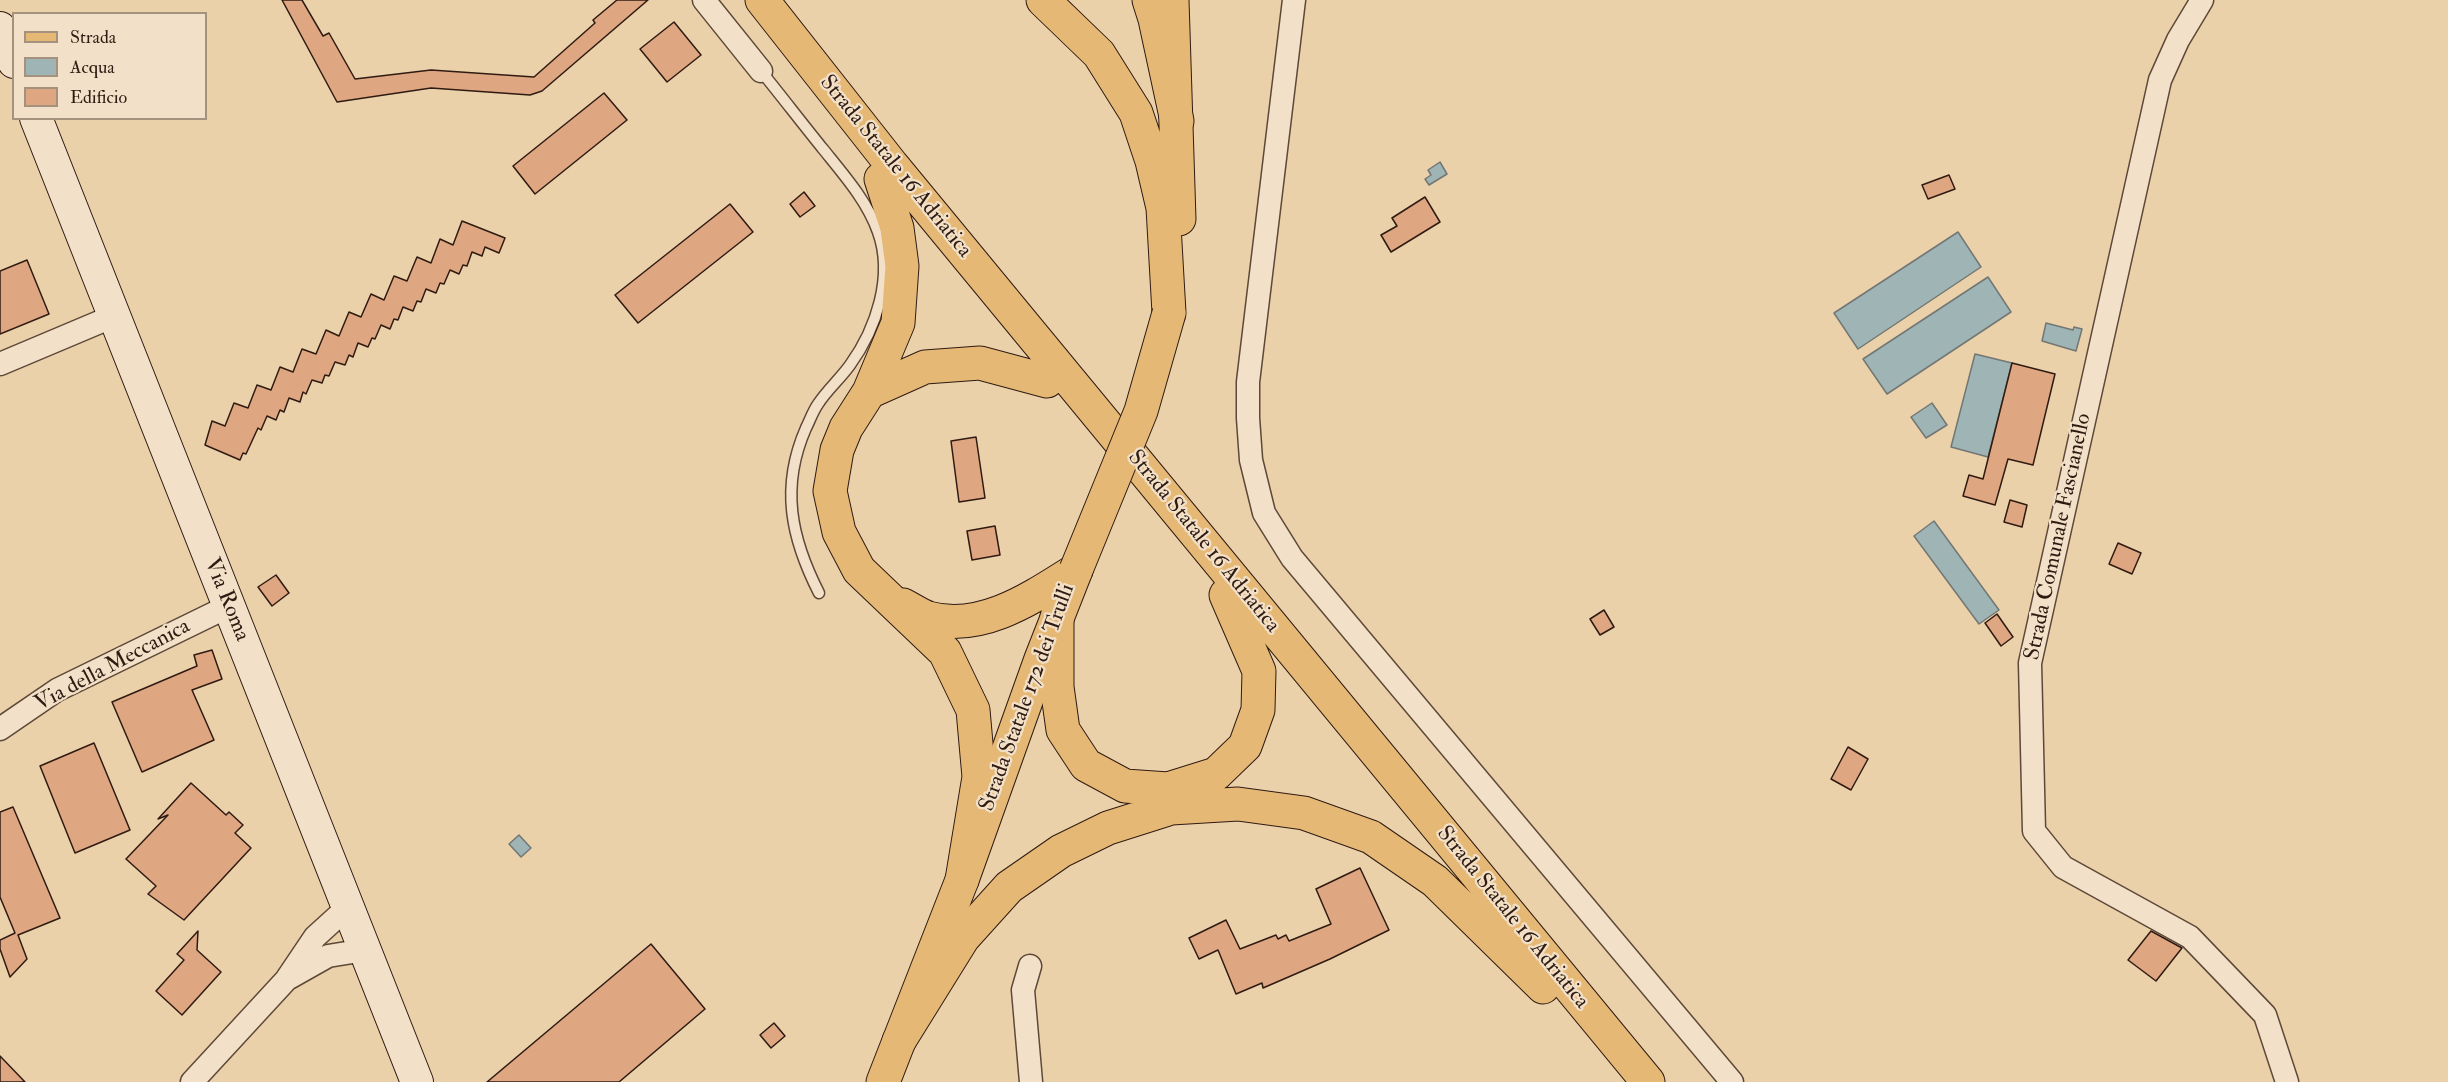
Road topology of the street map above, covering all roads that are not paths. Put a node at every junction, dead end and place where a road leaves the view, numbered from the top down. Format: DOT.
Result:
graph roads {
  1 [pos="704,0"];
  2 [pos="740,0"];
  3 [pos="762,0"];
  4 [pos="778,0"];
  5 [pos="1043,0"];
  6 [pos="1149,0"];
  7 [pos="1172,0"];
  8 [pos="1294,0"];
  9 [pos="2202,0"];
  10 [pos="0,28"];
  11 [pos="12,57"];
  12 [pos="761,71"];
  13 [pos="37,120"];
  14 [pos="1177,121"];
  15 [pos="881,179"];
  16 [pos="927,207"];
  17 [pos="1169,313"];
  18 [pos="114,316"];
  19 [pos="0,364"];
  20 [pos="1047,381"];
  21 [pos="869,392"];
  22 [pos="1076,570"];
  23 [pos="819,593"];
  24 [pos="1226,595"];
  25 [pos="885,596"];
  26 [pos="229,606"];
  27 [pos="1057,617"];
  28 [pos="0,729"];
  29 [pos="962,880"];
  30 [pos="348,908"];
  31 [pos="365,950"];
  32 [pos="1030,966"];
  33 [pos="285,980"];
  34 [pos="1543,987"];
  35 [pos="899,1041"];
  36 [pos="192,1082"];
  37 [pos="417,1082"];
  38 [pos="883,1082"];
  39 [pos="1031,1082"];
  40 [pos="1621,1082"];
  41 [pos="1648,1082"];
  42 [pos="1732,1082"];
  43 [pos="2287,1082"];
  1 -- 12 [label="street"];
  2 -- 15 [label="main road, Strada Statale 16 Adriatica"];
  3 -- 16 [label="main road, Strada Statale 16 Adriatica"];
  4 -- 16 [label="main road"];
  5 -- 17 [label="main road"];
  6 -- 14 [label="main road"];
  7 -- 14 [label="main road"];
  8 -- 42 [label="street"];
  9 -- 43 [label="street, Strada Comunale Fascianello"];
  10 -- 11 [label="street"];
  12 -- 23 [label="lane"];
  13 -- 18 [label="street, Via Roma"];
  14 -- 17 [label="main road"];
  15 -- 20 [label="main road, Strada Statale 16 Adriatica"];
  15 -- 21 [label="main road"];
  16 -- 41 [label="main road, Strada Statale 16 Adriatica"];
  17 -- 22 [label="main road, Strada Statale 172 dei Trulli, bridge"];
  18 -- 19 [label="street"];
  18 -- 26 [label="street, Via Roma"];
  20 -- 21 [label="main road"];
  20 -- 24 [label="main road, Strada Statale 16 Adriatica"];
  21 -- 25 [label="main road"];
  22 -- 25 [label="main road"];
  22 -- 27 [label="main road, Strada Statale 172 dei Trulli"];
  24 -- 27 [label="main road"];
  24 -- 34 [label="main road, Strada Statale 16 Adriatica"];
  25 -- 29 [label="main road"];
  26 -- 28 [label="street, Via della Meccanica"];
  26 -- 30 [label="street, Via Roma"];
  27 -- 29 [label="main road, Strada Statale 172 dei Trulli"];
  29 -- 35 [label="main road, Strada Statale 172 dei Trulli"];
  30 -- 31 [label="street, Via Roma"];
  30 -- 33 [label="street"];
  31 -- 33 [label="street"];
  31 -- 37 [label="street, Via Roma"];
  32 -- 39 [label="street"];
  33 -- 36 [label="street"];
  34 -- 35 [label="main road"];
  34 -- 40 [label="main road, Strada Statale 16 Adriatica"];
  35 -- 38 [label="main road, Strada Statale 172 dei Trulli"];
}
